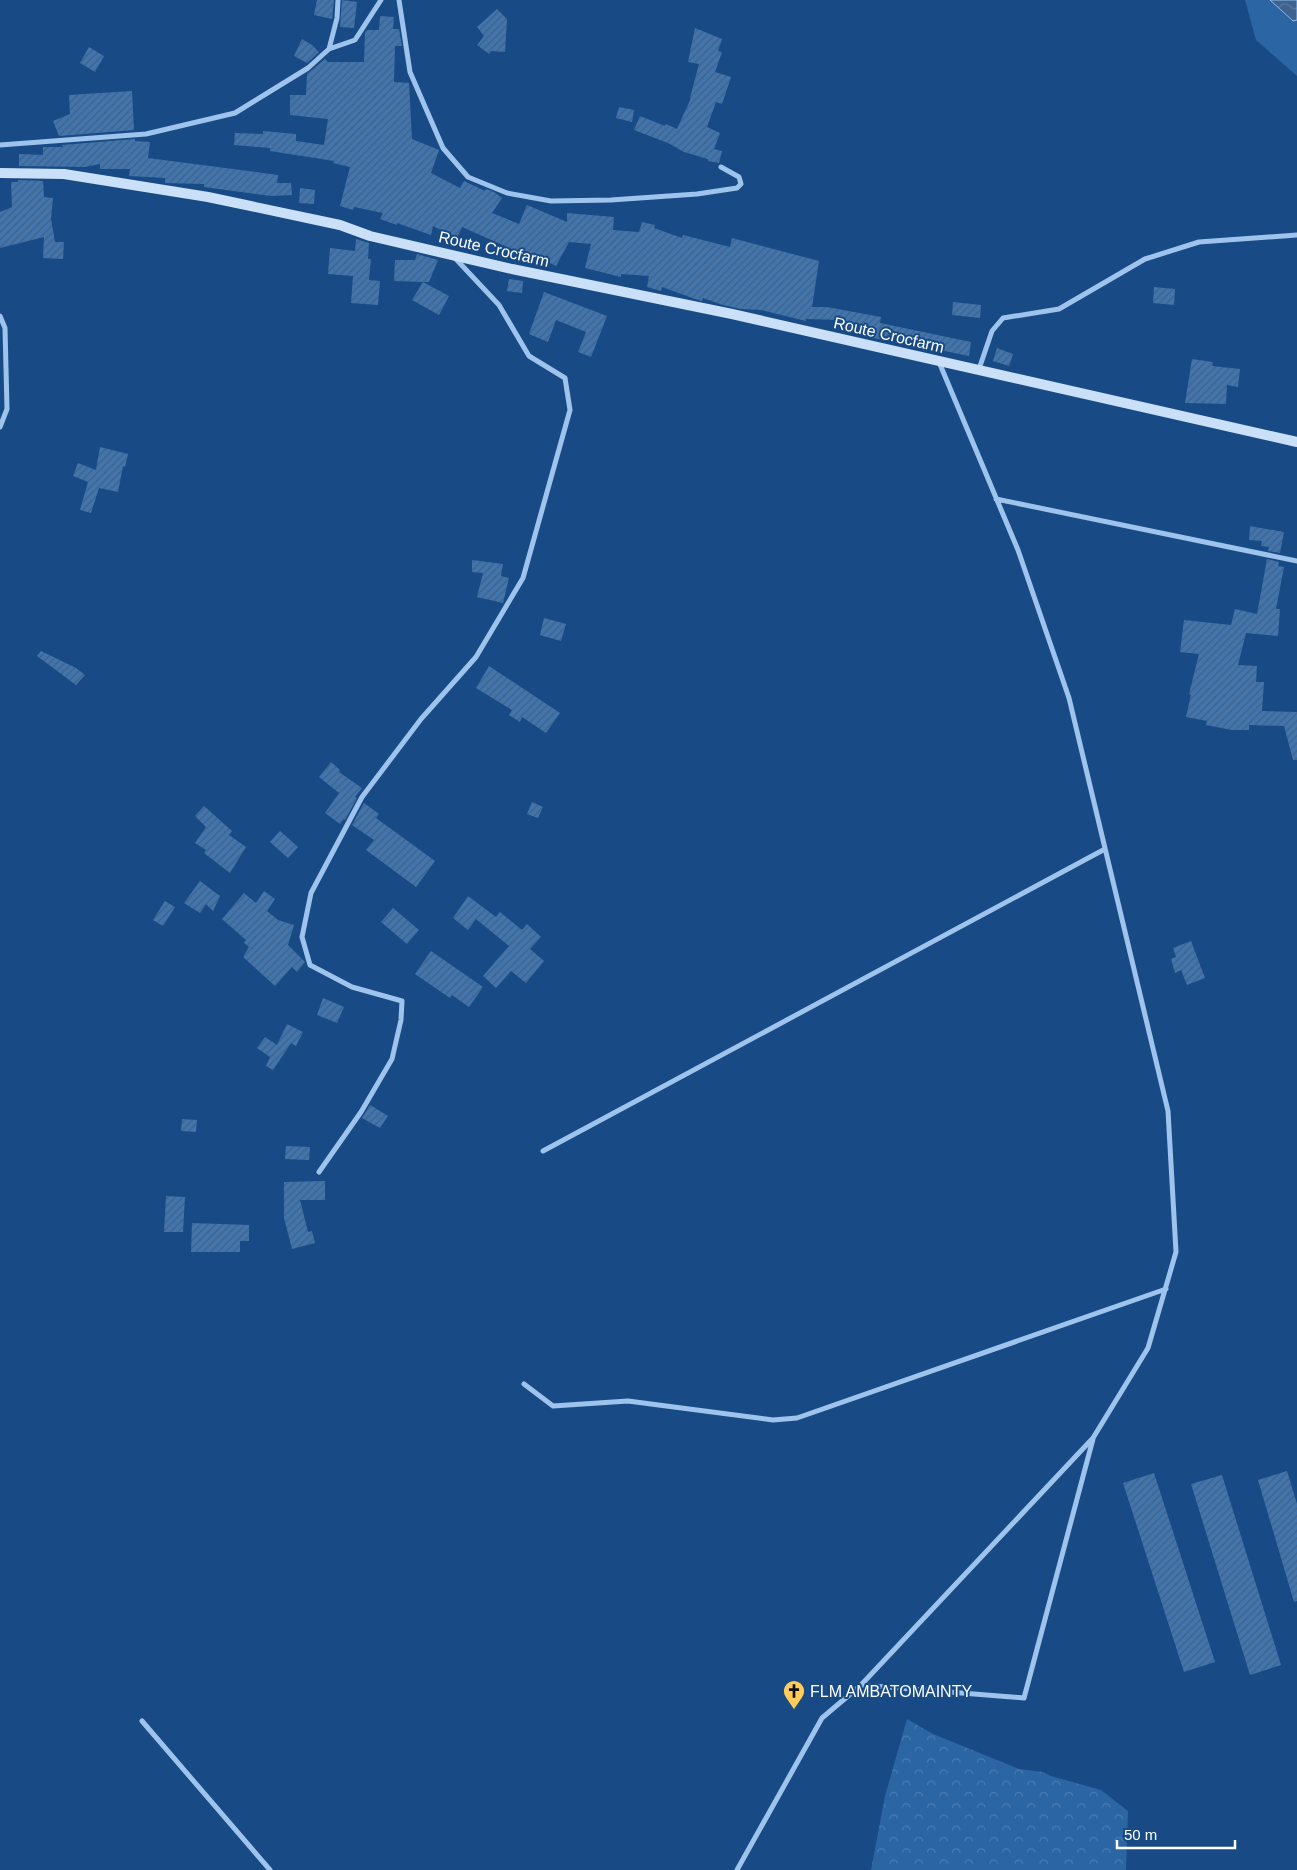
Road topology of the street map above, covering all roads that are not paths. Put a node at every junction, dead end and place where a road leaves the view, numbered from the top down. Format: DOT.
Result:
graph roads {
  1 [pos="338,0"];
  2 [pos="381,0"];
  3 [pos="399,0"];
  4 [pos="329,49"];
  5 [pos="0,145"];
  6 [pos="721,167"];
  7 [pos="0,173"];
  8 [pos="1297,235"];
  9 [pos="452,255"];
  10 [pos="0,316"];
  11 [pos="938,362"];
  12 [pos="979,369"];
  13 [pos="0,427"];
  14 [pos="1297,442"];
  15 [pos="996,499"];
  16 [pos="1297,561"];
  17 [pos="1105,849"];
  18 [pos="543,1151"];
  19 [pos="320,1172"];
  20 [pos="1166,1289"];
  21 [pos="524,1384"];
  22 [pos="1093,1438"];
  23 [pos="861,1685"];
  24 [pos="142,1721"];
  25 [pos="270,1870"];
  26 [pos="737,1870"];
  1 -- 4 [label="street"];
  2 -- 4 [label="street"];
  3 -- 6 [label="street"];
  4 -- 5 [label="street"];
  7 -- 9 [label="street, Route Crocfarm"];
  8 -- 12 [label="street"];
  9 -- 11 [label="street, Route Crocfarm"];
  9 -- 19 [label="street"];
  10 -- 13 [label="street"];
  11 -- 12 [label="street, Route Crocfarm"];
  11 -- 15 [label="street"];
  12 -- 14 [label="street, Route Crocfarm"];
  15 -- 16 [label="street"];
  15 -- 17 [label="street"];
  17 -- 18 [label="street"];
  17 -- 20 [label="street"];
  20 -- 21 [label="street"];
  20 -- 22 [label="street"];
  22 -- 23 [label="street"];
  22 -- 23 [label="street"];
  23 -- 26 [label="street"];
  24 -- 25 [label="street"];
}
